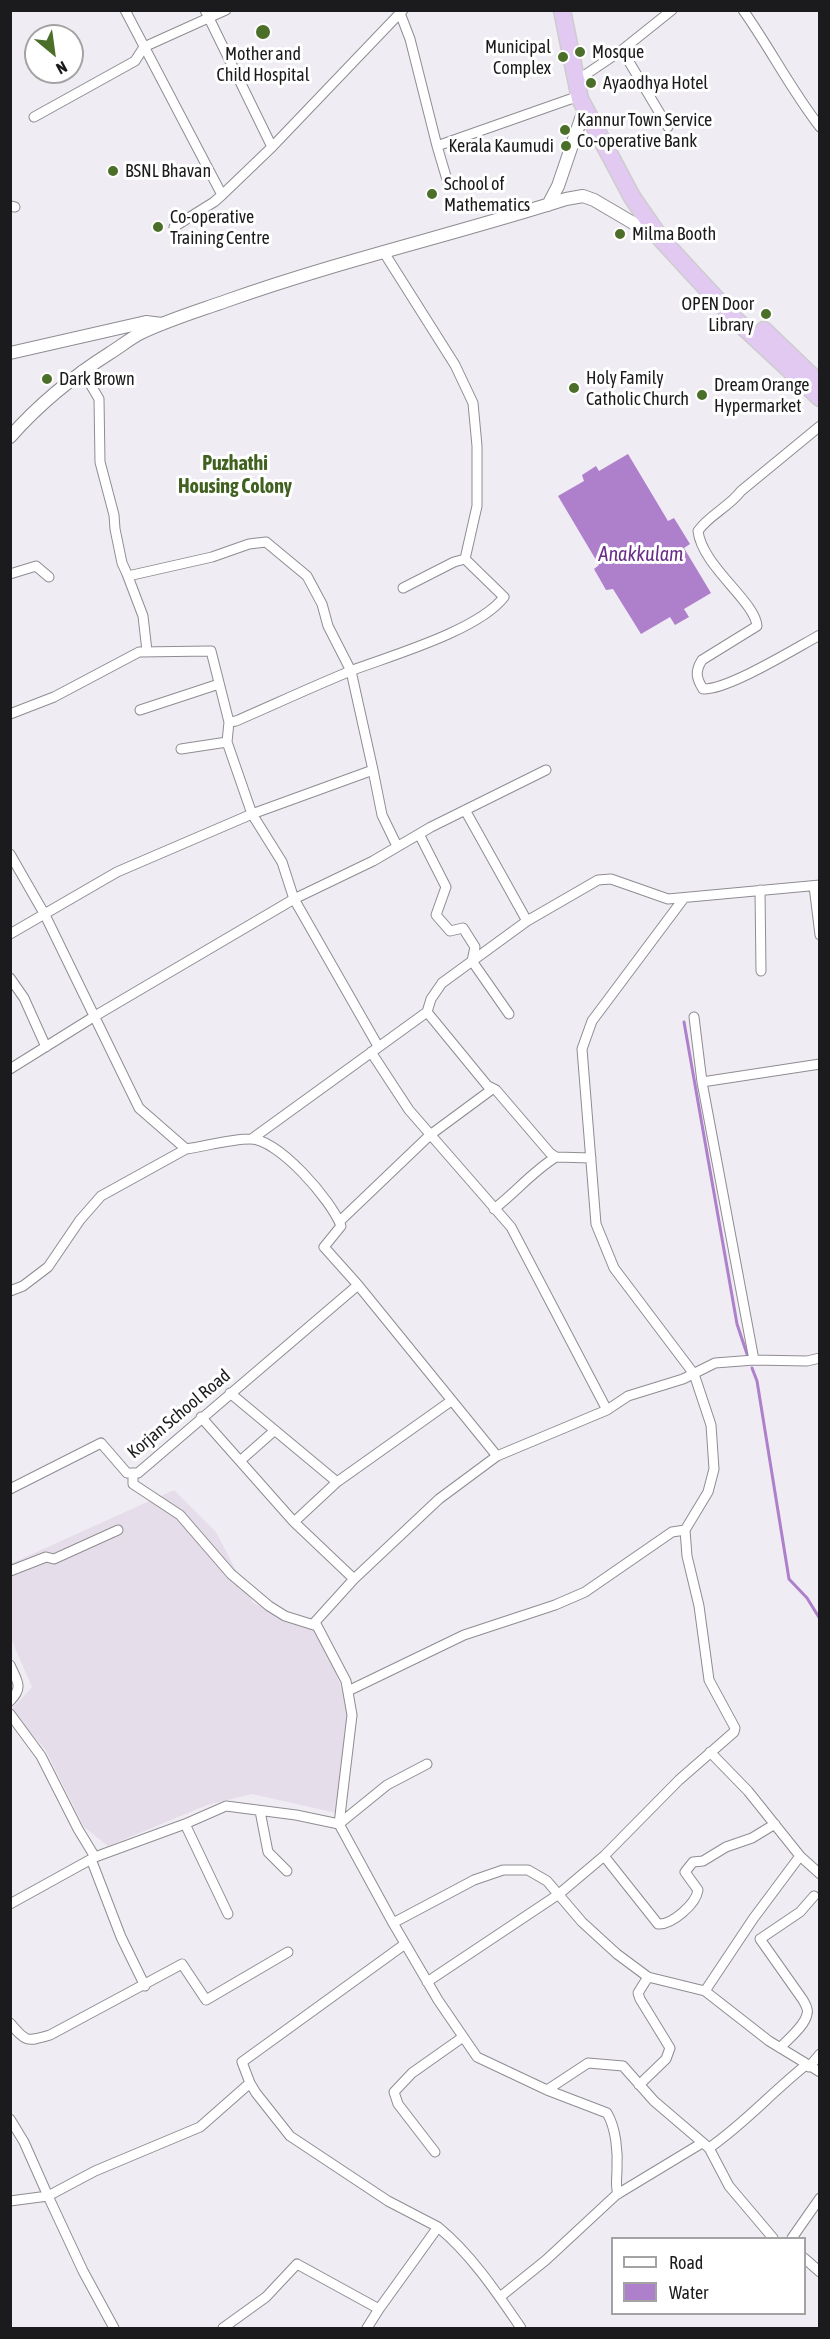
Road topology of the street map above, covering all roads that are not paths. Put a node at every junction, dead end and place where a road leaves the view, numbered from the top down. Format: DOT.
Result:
graph roads {
  1 [pos="125,10"];
  2 [pos="226,10"];
  3 [pos="562,10"];
  4 [pos="572,10"];
  5 [pos="672,10"];
  6 [pos="742,10"];
  7 [pos="402,12"];
  8 [pos="207,14"];
  9 [pos="144,47"];
  10 [pos="622,50"];
  11 [pos="584,93"];
  12 [pos="34,117"];
  13 [pos="668,127"];
  14 [pos="819,127"];
  15 [pos="437,146"];
  16 [pos="272,147"];
  17 [pos="448,183"];
  18 [pos="222,195"];
  19 [pos="548,205"];
  20 [pos="174,227"];
  21 [pos="661,239"];
  22 [pos="383,251"];
  23 [pos="163,324"];
  24 [pos="10,353"];
  25 [pos="82,370"];
  26 [pos="819,383"];
  27 [pos="819,398"];
  28 [pos="819,426"];
  29 [pos="10,438"];
  30 [pos="465,559"];
  31 [pos="10,574"];
  32 [pos="127,574"];
  33 [pos="49,578"];
  34 [pos="403,588"];
  35 [pos="819,635"];
  36 [pos="147,651"];
  37 [pos="351,671"];
  38 [pos="219,684"];
  39 [pos="140,710"];
  40 [pos="10,714"];
  41 [pos="229,722"];
  42 [pos="227,742"];
  43 [pos="181,749"];
  44 [pos="373,770"];
  45 [pos="546,770"];
  46 [pos="465,810"];
  47 [pos="252,813"];
  48 [pos="418,834"];
  49 [pos="398,846"];
  50 [pos="10,854"];
  51 [pos="817,886"];
  52 [pos="760,890"];
  53 [pos="684,898"];
  54 [pos="294,899"];
  55 [pos="45,915"];
  56 [pos="527,921"];
  57 [pos="10,934"];
  58 [pos="819,935"];
  59 [pos="472,961"];
  60 [pos="761,971"];
  61 [pos="10,978"];
  62 [pos="427,1012"];
  63 [pos="509,1014"];
  64 [pos="95,1016"];
  65 [pos="693,1017"];
  66 [pos="46,1047"];
  67 [pos="375,1049"];
  68 [pos="819,1064"];
  69 [pos="10,1069"];
  70 [pos="702,1082"];
  71 [pos="488,1086"];
  72 [pos="430,1135"];
  73 [pos="253,1138"];
  74 [pos="186,1149"];
  75 [pos="556,1156"];
  76 [pos="591,1158"];
  77 [pos="494,1209"];
  78 [pos="340,1221"];
  79 [pos="358,1285"];
  80 [pos="10,1291"];
  81 [pos="819,1358"];
  82 [pos="754,1360"];
  83 [pos="694,1374"];
  84 [pos="230,1394"];
  85 [pos="451,1401"];
  86 [pos="607,1410"];
  87 [pos="201,1418"];
  88 [pos="274,1431"];
  89 [pos="497,1456"];
  90 [pos="240,1461"];
  91 [pos="133,1476"];
  92 [pos="337,1482"];
  93 [pos="10,1489"];
  94 [pos="294,1522"];
  95 [pos="118,1530"];
  96 [pos="686,1530"];
  97 [pos="10,1571"];
  98 [pos="354,1579"];
  99 [pos="317,1626"];
  100 [pos="10,1665"];
  101 [pos="348,1691"];
  102 [pos="10,1701"];
  103 [pos="10,1714"];
  104 [pos="710,1752"];
  105 [pos="427,1764"];
  106 [pos="260,1811"];
  107 [pos="185,1824"];
  108 [pos="339,1824"];
  109 [pos="775,1824"];
  110 [pos="604,1856"];
  111 [pos="800,1856"];
  112 [pos="93,1858"];
  113 [pos="287,1871"];
  114 [pos="819,1874"];
  115 [pos="559,1894"];
  116 [pos="814,1896"];
  117 [pos="10,1904"];
  118 [pos="228,1914"];
  119 [pos="393,1923"];
  120 [pos="405,1944"];
  121 [pos="288,1952"];
  122 [pos="648,1977"];
  123 [pos="427,1982"];
  124 [pos="145,1986"];
  125 [pos="705,1991"];
  126 [pos="10,2023"];
  127 [pos="463,2037"];
  128 [pos="780,2048"];
  129 [pos="819,2054"];
  130 [pos="807,2066"];
  131 [pos="819,2072"];
  132 [pos="250,2083"];
  133 [pos="639,2085"];
  134 [pos="547,2090"];
  135 [pos="10,2119"];
  136 [pos="705,2146"];
  137 [pos="435,2152"];
  138 [pos="618,2194"];
  139 [pos="48,2196"];
  140 [pos="819,2198"];
  141 [pos="10,2201"];
  142 [pos="438,2227"];
  143 [pos="772,2237"];
  144 [pos="793,2237"];
  145 [pos="806,2260"];
  146 [pos="819,2272"];
  147 [pos="500,2297"];
  148 [pos="379,2309"];
  149 [pos="114,2328"];
  150 [pos="223,2328"];
  151 [pos="367,2328"];
  152 [pos="521,2328"];
  1 -- 9 [label="street"];
  2 -- 8 [label="street"];
  3 -- 11 [label="highway"];
  4 -- 11 [label="highway"];
  5 -- 10 [label="street"];
  6 -- 14 [label="street"];
  7 -- 15 [label="street"];
  7 -- 16 [label="street"];
  8 -- 9 [label="street"];
  8 -- 16 [label="street"];
  9 -- 12 [label="street"];
  9 -- 18 [label="street"];
  10 -- 11 [label="street"];
  10 -- 13 [label="street"];
  11 -- 15 [label="street"];
  11 -- 19 [label="main road"];
  11 -- 21 [label="highway"];
  11 -- 26 [label="highway"];
  15 -- 17 [label="street"];
  16 -- 18 [label="street"];
  18 -- 20 [label="street"];
  19 -- 21 [label="main road"];
  19 -- 22 [label="main road"];
  21 -- 27 [label="highway"];
  22 -- 23 [label="main road"];
  22 -- 30 [label="street"];
  23 -- 24 [label="main road"];
  23 -- 25 [label="main road"];
  25 -- 29 [label="main road"];
  25 -- 32 [label="street"];
  28 -- 35 [label="street"];
  30 -- 34 [label="street"];
  30 -- 37 [label="street"];
  31 -- 33 [label="street"];
  32 -- 36 [label="street"];
  32 -- 37 [label="street"];
  36 -- 38 [label="street"];
  36 -- 40 [label="street"];
  37 -- 41 [label="street"];
  37 -- 44 [label="street"];
  38 -- 39 [label="street"];
  38 -- 41 [label="street"];
  41 -- 42 [label="street"];
  42 -- 43 [label="street"];
  42 -- 47 [label="street"];
  44 -- 47 [label="street"];
  44 -- 49 [label="street"];
  45 -- 46 [label="street"];
  46 -- 48 [label="street"];
  46 -- 56 [label="street"];
  47 -- 54 [label="street"];
  47 -- 55 [label="street"];
  48 -- 49 [label="street"];
  48 -- 59 [label="street"];
  49 -- 54 [label="street"];
  50 -- 55 [label="street"];
  51 -- 52 [label="street"];
  51 -- 58 [label="street"];
  52 -- 53 [label="street"];
  52 -- 60 [label="street"];
  53 -- 56 [label="street"];
  53 -- 76 [label="street"];
  54 -- 64 [label="street"];
  54 -- 67 [label="street"];
  55 -- 57 [label="street"];
  55 -- 64 [label="street"];
  56 -- 59 [label="street"];
  59 -- 62 [label="street"];
  59 -- 63 [label="street"];
  61 -- 66 [label="street"];
  62 -- 67 [label="street"];
  62 -- 71 [label="street"];
  64 -- 66 [label="street"];
  64 -- 74 [label="street"];
  65 -- 70 [label="street"];
  66 -- 69 [label="street"];
  67 -- 72 [label="street"];
  67 -- 73 [label="street"];
  68 -- 70 [label="street"];
  70 -- 82 [label="street"];
  71 -- 72 [label="street"];
  71 -- 75 [label="street"];
  72 -- 77 [label="street"];
  72 -- 78 [label="street"];
  73 -- 74 [label="street"];
  73 -- 78 [label="street"];
  74 -- 80 [label="street"];
  75 -- 76 [label="street"];
  75 -- 77 [label="street"];
  76 -- 83 [label="street"];
  77 -- 86 [label="street"];
  78 -- 79 [label="street"];
  79 -- 84 [label="street, Korjan School Road"];
  79 -- 85 [label="street"];
  81 -- 82 [label="street"];
  82 -- 83 [label="street"];
  83 -- 86 [label="street"];
  83 -- 96 [label="street"];
  84 -- 87 [label="street, Korjan School Road"];
  84 -- 88 [label="street"];
  85 -- 89 [label="street"];
  85 -- 92 [label="street"];
  86 -- 89 [label="street"];
  87 -- 90 [label="street"];
  87 -- 93 [label="street, Korjan School Road"];
  88 -- 90 [label="street"];
  88 -- 92 [label="street"];
  89 -- 98 [label="street"];
  90 -- 94 [label="street"];
  91 -- 99 [label="street"];
  92 -- 94 [label="street"];
  94 -- 98 [label="street"];
  95 -- 97 [label="street"];
  96 -- 101 [label="street"];
  96 -- 104 [label="street"];
  98 -- 99 [label="street"];
  99 -- 101 [label="street"];
  100 -- 102 [label="street"];
  101 -- 108 [label="street"];
  103 -- 112 [label="street"];
  104 -- 109 [label="street"];
  104 -- 110 [label="street"];
  105 -- 108 [label="street"];
  106 -- 107 [label="street"];
  106 -- 108 [label="street"];
  106 -- 113 [label="street"];
  107 -- 112 [label="street"];
  107 -- 118 [label="street"];
  108 -- 119 [label="street"];
  109 -- 110 [label="street"];
  109 -- 111 [label="street"];
  110 -- 115 [label="street"];
  111 -- 114 [label="street"];
  111 -- 125 [label="street"];
  112 -- 117 [label="street"];
  112 -- 124 [label="street"];
  115 -- 119 [label="street"];
  115 -- 122 [label="street"];
  115 -- 123 [label="street"];
  116 -- 128 [label="street"];
  119 -- 120 [label="street"];
  120 -- 123 [label="street"];
  120 -- 132 [label="street"];
  121 -- 124 [label="street"];
  122 -- 125 [label="street"];
  122 -- 133 [label="street"];
  123 -- 127 [label="street"];
  124 -- 126 [label="street"];
  125 -- 128 [label="street"];
  127 -- 134 [label="street"];
  127 -- 137 [label="street"];
  128 -- 130 [label="street"];
  129 -- 130 [label="street"];
  130 -- 131 [label="street"];
  130 -- 136 [label="street"];
  132 -- 139 [label="street"];
  132 -- 142 [label="street"];
  133 -- 134 [label="street"];
  133 -- 136 [label="street"];
  134 -- 138 [label="street"];
  135 -- 139 [label="street"];
  136 -- 138 [label="street"];
  136 -- 143 [label="street"];
  138 -- 147 [label="street"];
  139 -- 141 [label="street"];
  139 -- 149 [label="street"];
  140 -- 144 [label="street"];
  142 -- 147 [label="street"];
  142 -- 148 [label="street"];
  145 -- 146 [label="street"];
  147 -- 152 [label="street"];
  148 -- 150 [label="street"];
  148 -- 151 [label="street"];
}
